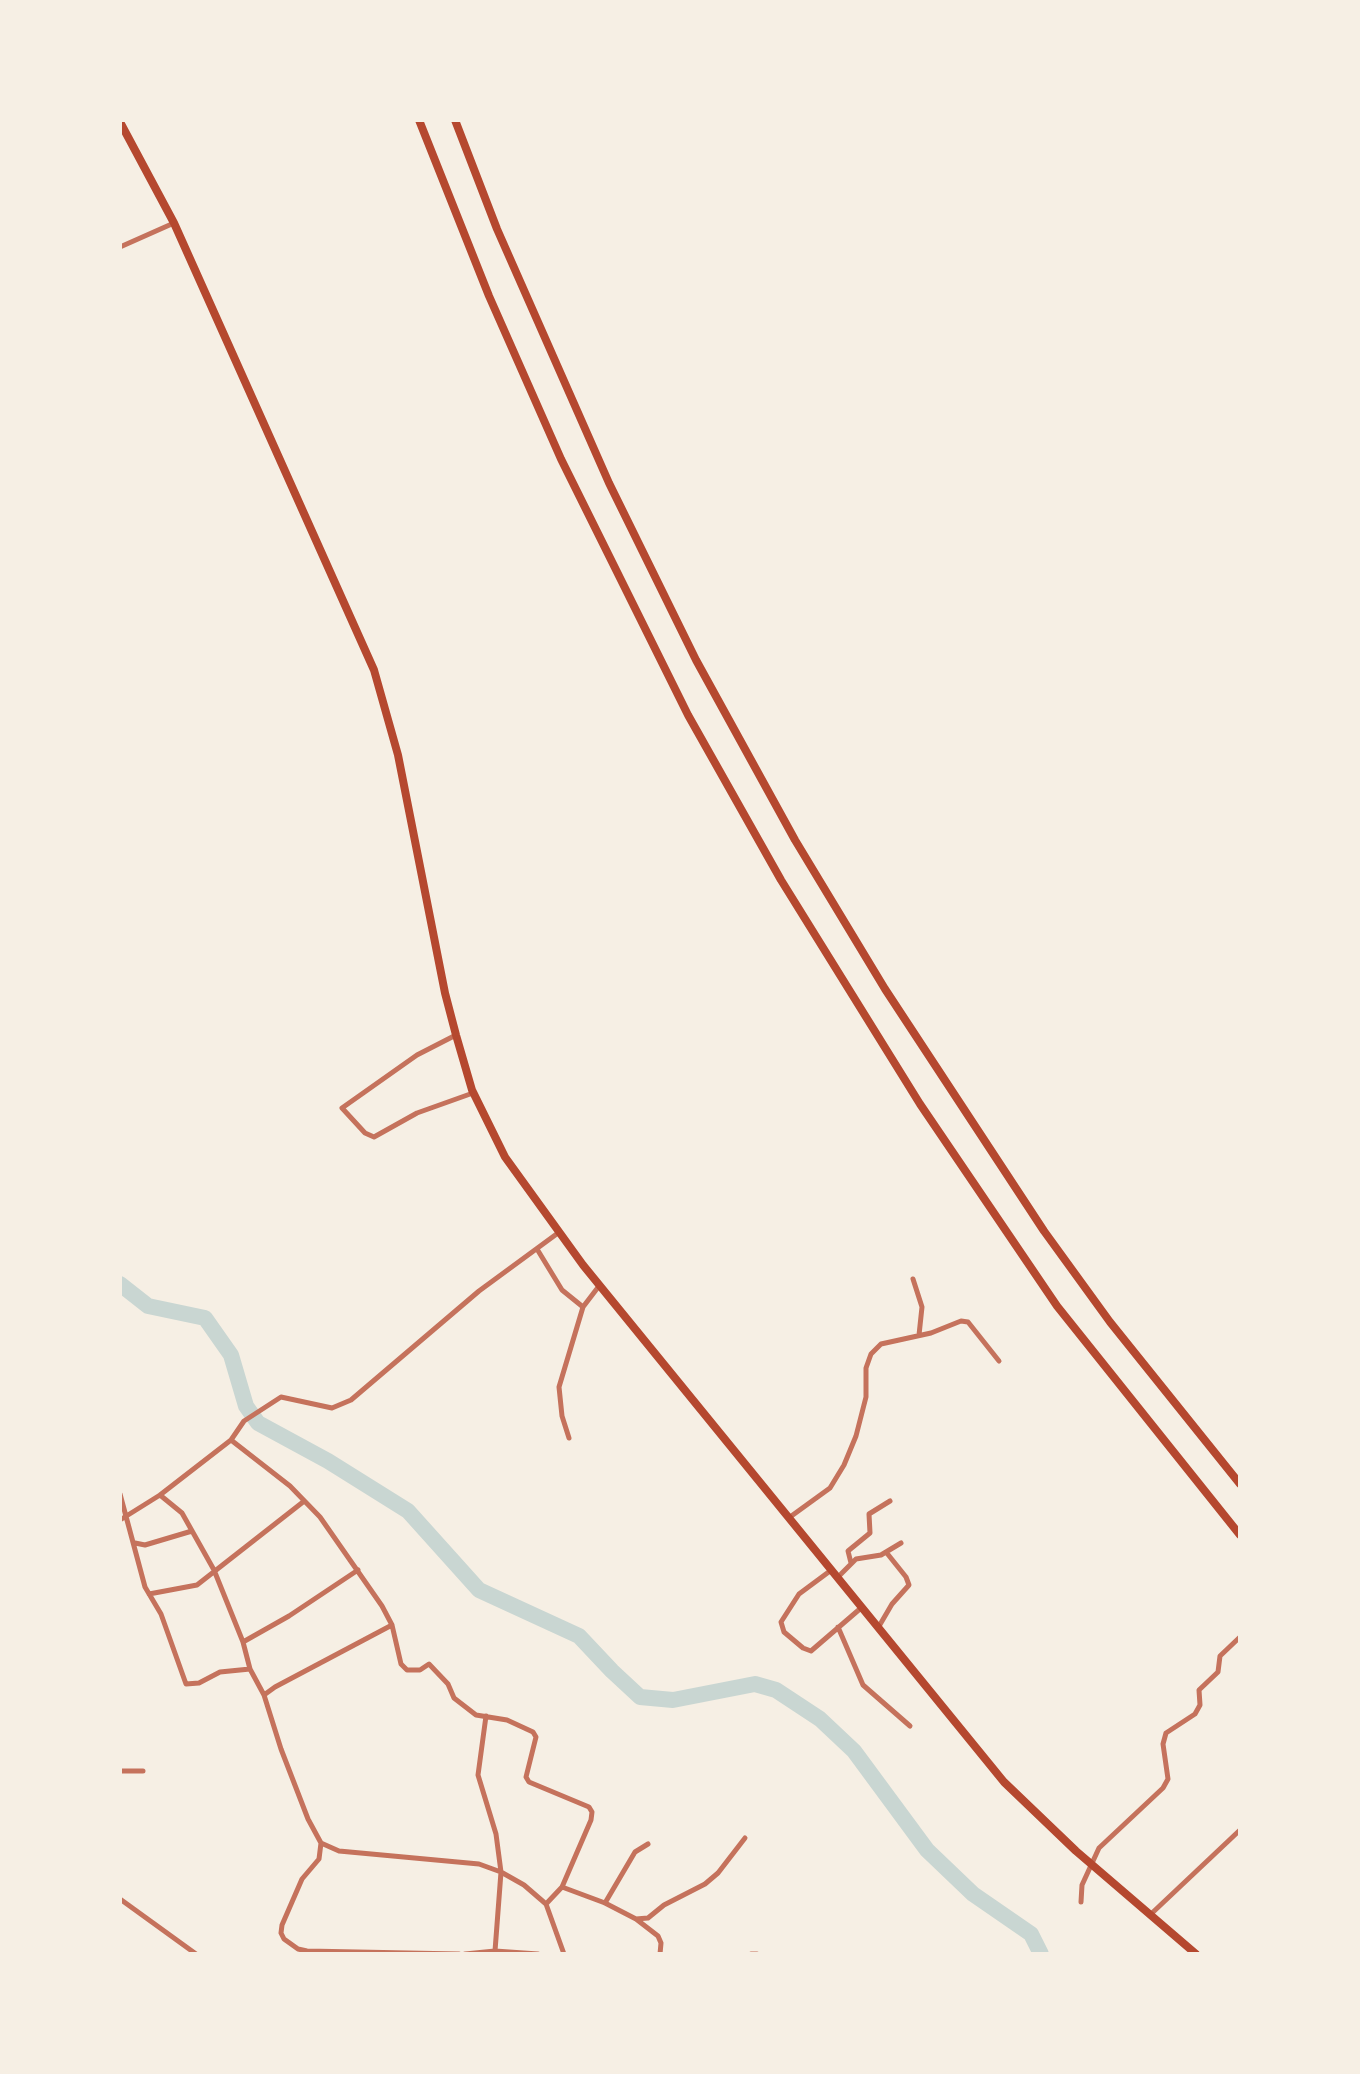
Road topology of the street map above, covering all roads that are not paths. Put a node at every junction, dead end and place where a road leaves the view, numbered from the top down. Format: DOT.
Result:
graph roads {
  1 [pos="419,120"];
  2 [pos="455,120"];
  3 [pos="120,122"];
  4 [pos="174,223"];
  5 [pos="120,247"];
  6 [pos="456,1035"];
  7 [pos="474,1093"];
  8 [pos="558,1233"];
  9 [pos="537,1249"];
  10 [pos="913,1279"];
  11 [pos="599,1285"];
  12 [pos="583,1307"];
  13 [pos="919,1335"];
  14 [pos="999,1361"];
  15 [pos="569,1438"];
  16 [pos="231,1440"];
  17 [pos="1240,1484"];
  18 [pos="120,1494"];
  19 [pos="160,1495"];
  20 [pos="890,1501"];
  21 [pos="303,1502"];
  22 [pos="127,1515"];
  23 [pos="787,1519"];
  24 [pos="120,1520"];
  25 [pos="192,1531"];
  26 [pos="1240,1535"];
  27 [pos="135,1543"];
  28 [pos="901,1543"];
  29 [pos="886,1552"];
  30 [pos="851,1563"];
  31 [pos="214,1570"];
  32 [pos="358,1570"];
  33 [pos="830,1571"];
  34 [pos="837,1579"];
  35 [pos="149,1594"];
  36 [pos="861,1608"];
  37 [pos="392,1625"];
  38 [pos="838,1627"];
  39 [pos="878,1629"];
  40 [pos="1240,1637"];
  41 [pos="243,1642"];
  42 [pos="250,1669"];
  43 [pos="264,1695"];
  44 [pos="486,1716"];
  45 [pos="910,1726"];
  46 [pos="120,1771"];
  47 [pos="143,1771"];
  48 [pos="1240,1830"];
  49 [pos="745,1838"];
  50 [pos="321,1843"];
  51 [pos="648,1844"];
  52 [pos="1090,1863"];
  53 [pos="501,1872"];
  54 [pos="562,1887"];
  55 [pos="120,1899"];
  56 [pos="1081,1902"];
  57 [pos="605,1903"];
  58 [pos="546,1904"];
  59 [pos="1150,1915"];
  60 [pos="636,1919"];
  61 [pos="495,1951"];
  62 [pos="306,1952"];
  63 [pos="424,1953"];
  64 [pos="196,1954"];
  65 [pos="462,1954"];
  66 [pos="538,1954"];
  67 [pos="564,1954"];
  68 [pos="660,1954"];
  69 [pos="1196,1954"];
  1 -- 26 [label="highway"];
  2 -- 17 [label="highway"];
  3 -- 4 [label="highway"];
  4 -- 5 [label="street"];
  4 -- 6 [label="highway"];
  6 -- 7 [label="highway"];
  6 -- 7 [label="street"];
  7 -- 8 [label="highway"];
  8 -- 9 [label="street"];
  8 -- 11 [label="highway"];
  9 -- 12 [label="street"];
  9 -- 16 [label="street"];
  10 -- 13 [label="street"];
  11 -- 12 [label="street"];
  11 -- 23 [label="highway"];
  12 -- 15 [label="street"];
  13 -- 14 [label="street"];
  13 -- 23 [label="street"];
  16 -- 19 [label="street"];
  16 -- 21 [label="street"];
  18 -- 22 [label="street"];
  19 -- 22 [label="street"];
  19 -- 25 [label="street"];
  20 -- 30 [label="street"];
  21 -- 31 [label="street"];
  21 -- 32 [label="street"];
  22 -- 24 [label="street"];
  22 -- 27 [label="street"];
  23 -- 33 [label="highway"];
  25 -- 27 [label="street"];
  25 -- 31 [label="street"];
  27 -- 35 [label="street"];
  28 -- 29 [label="street"];
  29 -- 30 [label="street"];
  29 -- 39 [label="street"];
  30 -- 34 [label="street"];
  31 -- 35 [label="street"];
  31 -- 41 [label="street"];
  32 -- 37 [label="street"];
  32 -- 41 [label="street"];
  33 -- 34 [label="highway"];
  33 -- 38 [label="street"];
  34 -- 36 [label="highway"];
  35 -- 42 [label="street"];
  36 -- 38 [label="street"];
  36 -- 39 [label="highway"];
  37 -- 43 [label="street"];
  37 -- 44 [label="street"];
  38 -- 45 [label="street"];
  39 -- 52 [label="highway"];
  40 -- 52 [label="street"];
  41 -- 42 [label="street"];
  42 -- 43 [label="street"];
  43 -- 50 [label="street"];
  44 -- 53 [label="street"];
  44 -- 54 [label="street"];
  46 -- 47 [label="street"];
  48 -- 59 [label="street"];
  49 -- 60 [label="street"];
  50 -- 53 [label="street"];
  50 -- 62 [label="street"];
  51 -- 57 [label="street"];
  52 -- 56 [label="street"];
  52 -- 59 [label="highway"];
  53 -- 58 [label="street"];
  53 -- 61 [label="street"];
  54 -- 57 [label="street"];
  54 -- 58 [label="street"];
  55 -- 64 [label="street"];
  57 -- 60 [label="street"];
  58 -- 67 [label="street"];
  59 -- 69 [label="highway"];
  60 -- 68 [label="street"];
  61 -- 65 [label="street"];
  61 -- 66 [label="street"];
  62 -- 63 [label="street"];
  63 -- 65 [label="street"];
}
